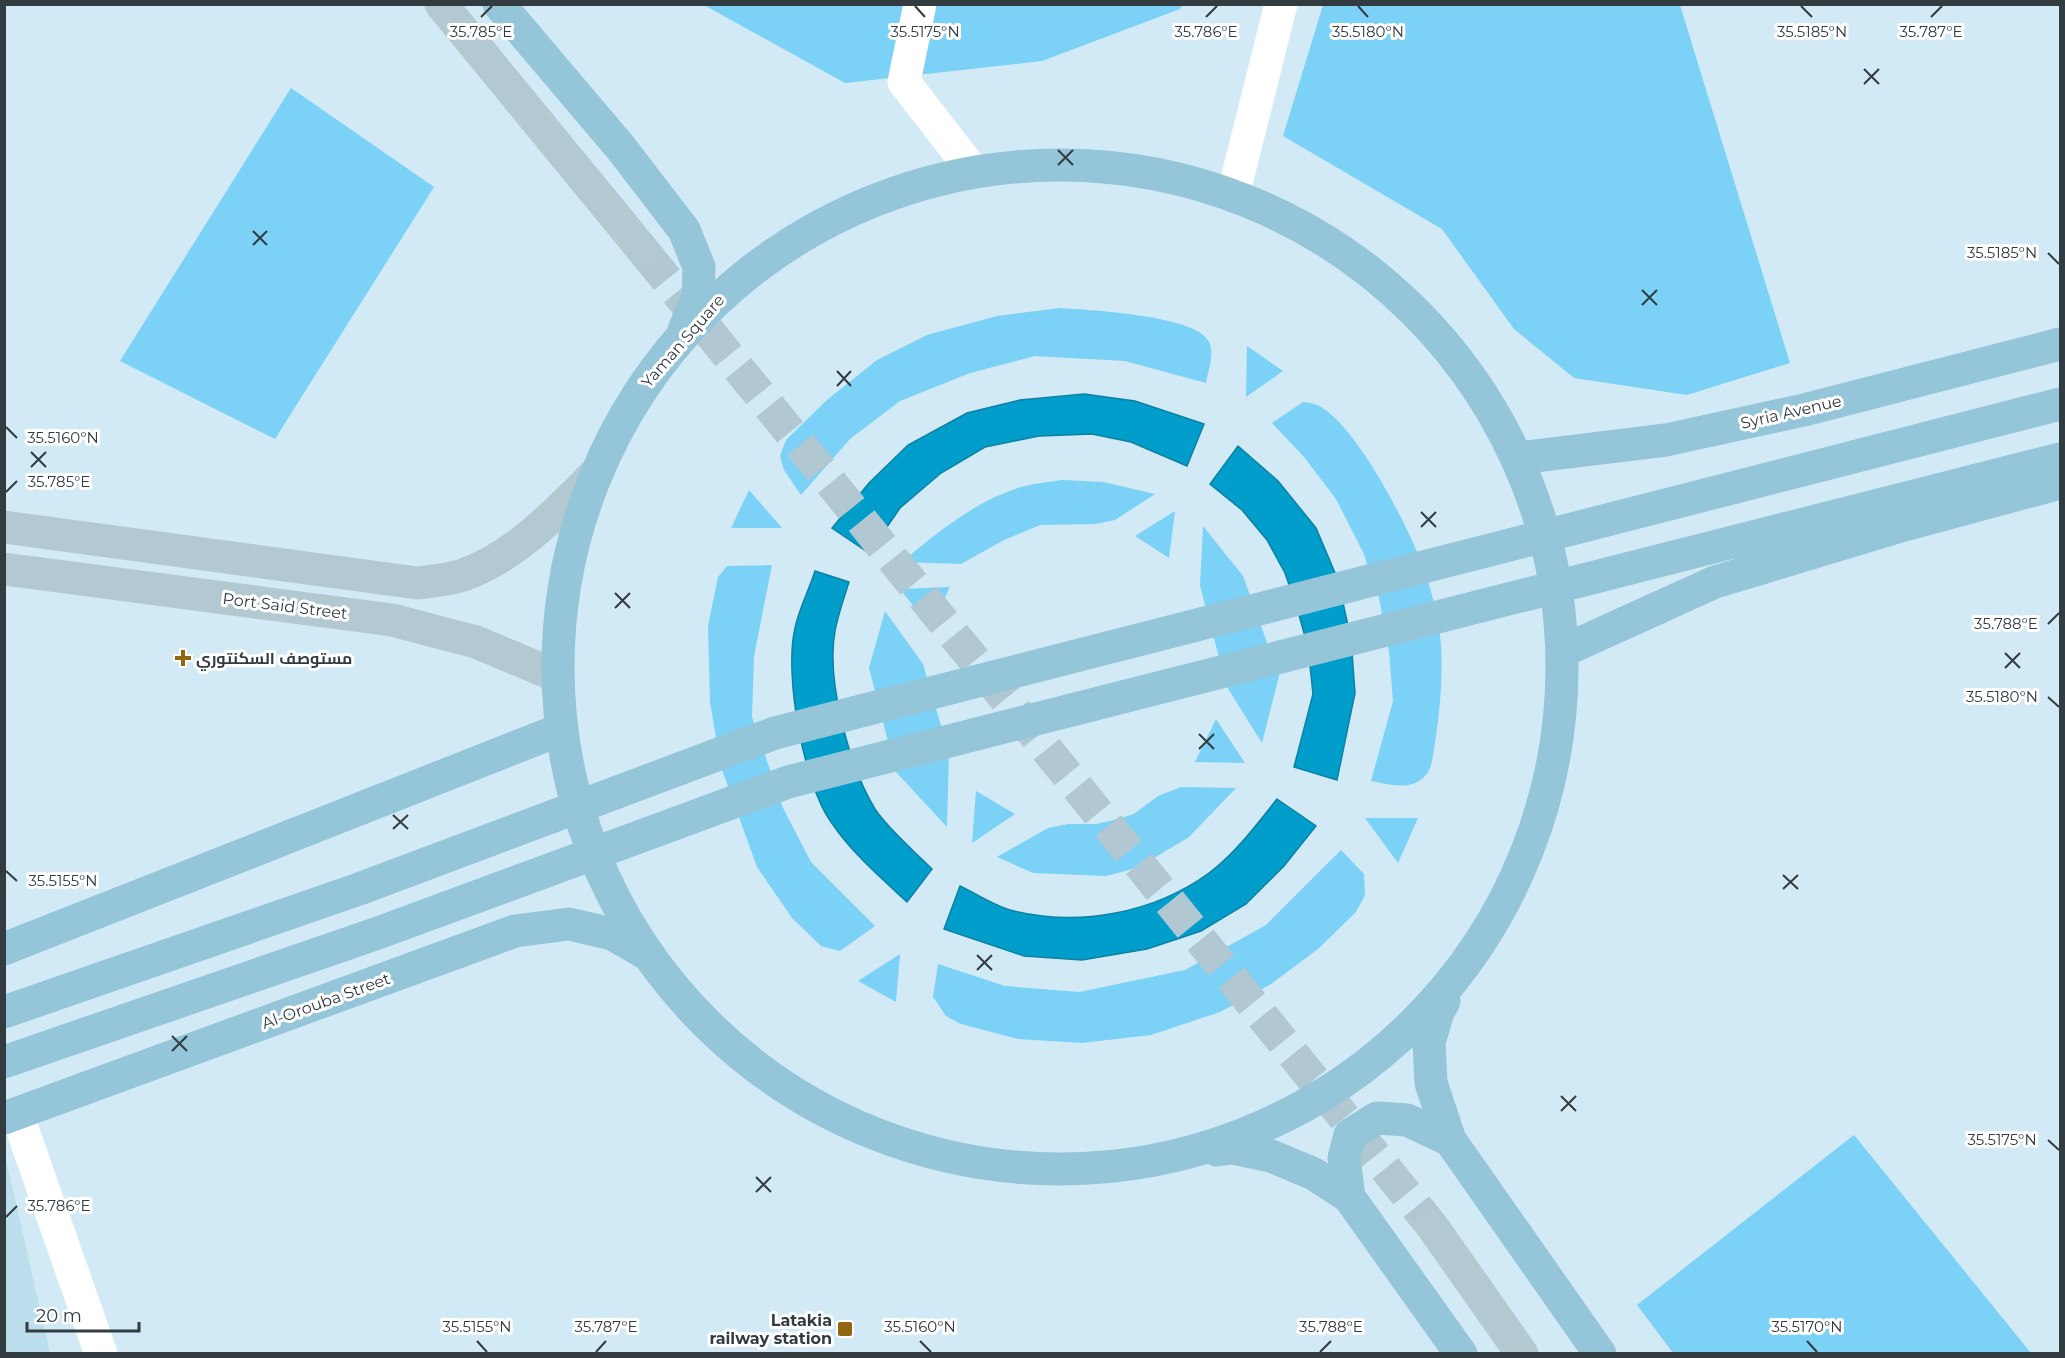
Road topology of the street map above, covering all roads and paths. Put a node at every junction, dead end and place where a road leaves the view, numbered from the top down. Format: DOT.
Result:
graph roads {
  1 [pos="441,4"];
  2 [pos="499,4"];
  3 [pos="920,4"];
  4 [pos="1281,4"];
  5 [pos="973,171"];
  6 [pos="1233,195"];
  7 [pos="646,254"];
  8 [pos="680,339"];
  9 [pos="2061,344"];
  10 [pos="2061,404"];
  11 [pos="1518,458"];
  12 [pos="2061,459"];
  13 [pos="595,474"];
  14 [pos="2061,483"];
  15 [pos="4,528"];
  16 [pos="4,569"];
  17 [pos="1563,651"];
  18 [pos="557,676"];
  19 [pos="562,729"];
  20 [pos="4,949"];
  21 [pos="649,955"];
  22 [pos="1454,983"];
  23 [pos="4,1012"];
  24 [pos="4,1062"];
  25 [pos="11,1116"];
  26 [pos="1450,1140"];
  27 [pos="1195,1153"];
  28 [pos="1349,1197"];
  29 [pos="1432,1226"];
  30 [pos="101,1353"];
  31 [pos="1461,1353"];
  32 [pos="1522,1353"];
  33 [pos="1600,1353"];
  1 -- 7 [label="main road"];
  2 -- 8 [label="main road"];
  3 -- 5 [label="street"];
  4 -- 6 [label="street"];
  5 -- 6 [label="main road, Yaman Square"];
  5 -- 8 [label="main road, Yaman Square"];
  6 -- 11 [label="main road, Yaman Square"];
  8 -- 13 [label="main road, Yaman Square"];
  9 -- 11 [label="main road, Syria Avenue"];
  10 -- 23 [label="main road"];
  11 -- 17 [label="main road, Yaman Square"];
  12 -- 24 [label="main road"];
  13 -- 15 [label="main road"];
  13 -- 18 [label="main road, Yaman Square"];
  14 -- 17 [label="main road"];
  16 -- 18 [label="main road, Port Said Street"];
  17 -- 22 [label="main road, Yaman Square"];
  18 -- 19 [label="main road, Yaman Square"];
  19 -- 20 [label="main road"];
  19 -- 21 [label="main road, Yaman Square"];
  21 -- 25 [label="main road, Al-Orouba Street"];
  21 -- 27 [label="main road, Yaman Square"];
  22 -- 26 [label="main road"];
  22 -- 27 [label="main road, Yaman Square"];
  25 -- 30 [label="street"];
  26 -- 28 [label="main road"];
  26 -- 33 [label="main road"];
  27 -- 28 [label="main road"];
  28 -- 31 [label="main road"];
  29 -- 32 [label="main road"];
}
